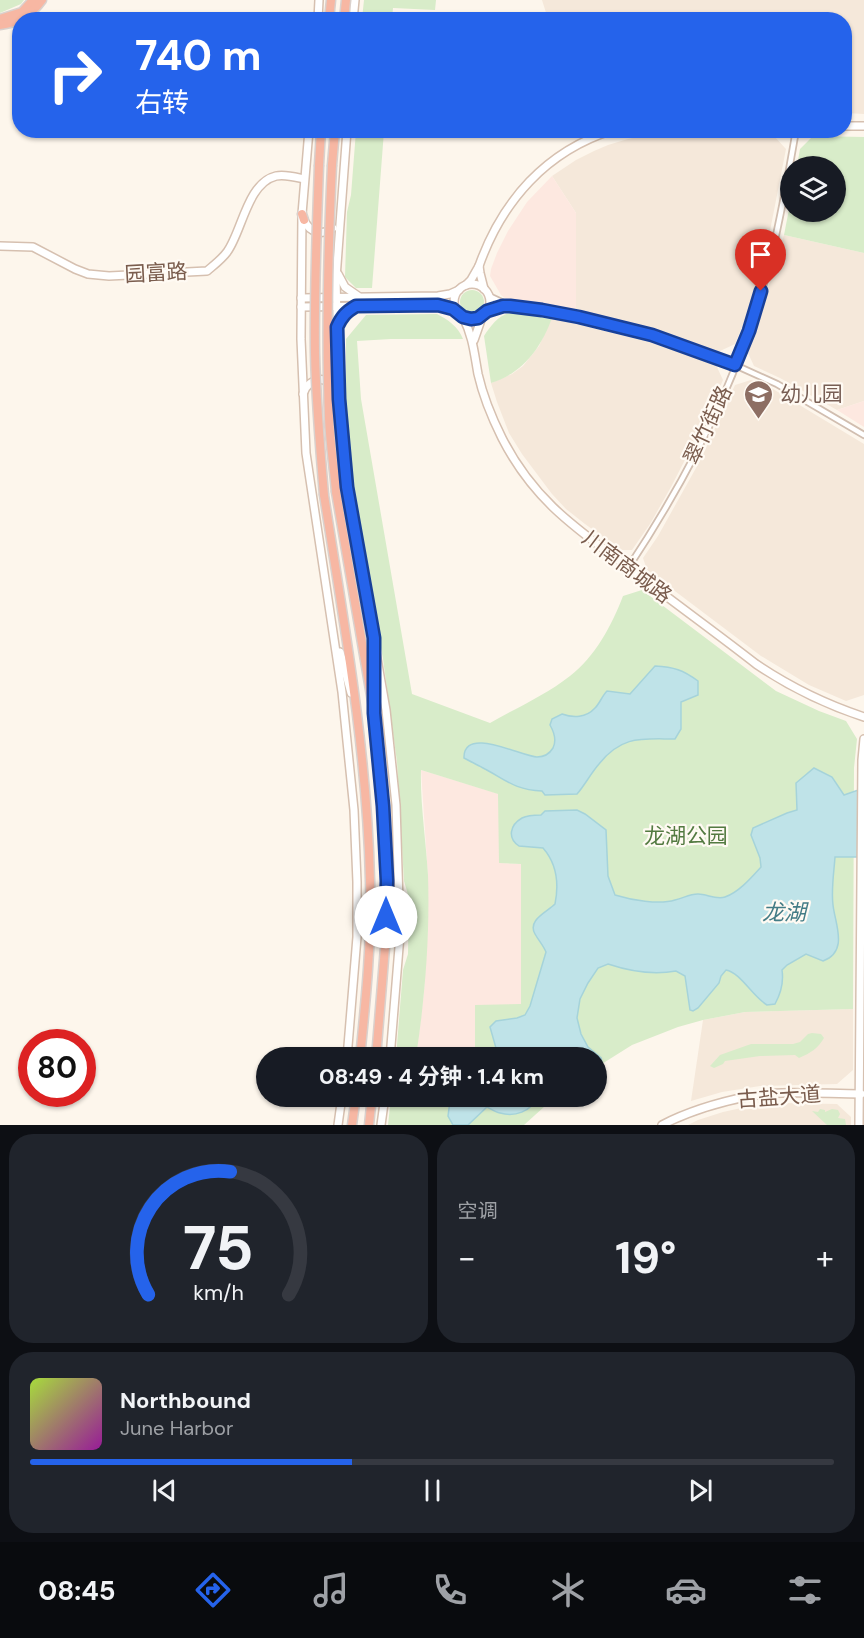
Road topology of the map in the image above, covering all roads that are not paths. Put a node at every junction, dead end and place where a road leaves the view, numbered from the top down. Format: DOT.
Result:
graph roads {
  1 [pos="33,0"];
  2 [pos="42,0"];
  3 [pos="21,12"];
  4 [pos="30,12"];
  5 [pos="308,138"];
  6 [pos="321,138"];
  7 [pos="334,138"];
  8 [pos="346,138"];
  9 [pos="593,138"];
  10 [pos="795,138"];
  11 [pos="304,179"];
  12 [pos="303,217"];
  13 [pos="340,217"];
  14 [pos="0,246"];
  15 [pos="479,266"];
  16 [pos="336,272"];
  17 [pos="463,287"];
  18 [pos="486,292"];
  19 [pos="301,298"];
  20 [pos="337,298"];
  21 [pos="360,298"];
  22 [pos="337,306"];
  23 [pos="356,306"];
  24 [pos="510,306"];
  25 [pos="301,307"];
  26 [pos="460,314"];
  27 [pos="484,314"];
  28 [pos="337,327"];
  29 [pos="474,343"];
  30 [pos="735,365"];
  31 [pos="339,399"];
  32 [pos="303,400"];
  33 [pos="864,435"];
  34 [pos="628,568"];
  35 [pos="332,626"];
  36 [pos="374,638"];
  37 [pos="374,713"];
  38 [pos="357,716"];
  39 [pos="864,717"];
  40 [pos="864,739"];
  41 [pos="348,1047"];
  42 [pos="361,1047"];
  43 [pos="377,1047"];
  44 [pos="391,1047"];
  45 [pos="862,1094"];
  46 [pos="340,1107"];
  47 [pos="354,1107"];
  48 [pos="371,1107"];
  49 [pos="383,1107"];
  50 [pos="338,1125"];
  51 [pos="352,1125"];
  52 [pos="369,1125"];
  53 [pos="381,1125"];
  54 [pos="662,1125"];
  55 [pos="859,1125"];
  1 -- 3 [label="highway"];
  2 -- 4 [label="highway"];
  5 -- 11 [label="street"];
  6 -- 38 [label="highway, bridge"];
  7 -- 37 [label="highway, bridge"];
  8 -- 13 [label="street"];
  9 -- 15 [label="street"];
  10 -- 30 [label="street, 翠竹街路"];
  11 -- 12 [label="street"];
  11 -- 14 [label="street, 园富路"];
  12 -- 13 [label="street"];
  12 -- 19 [label="street"];
  13 -- 16 [label="street"];
  15 -- 17 [label="street"];
  15 -- 18 [label="street"];
  16 -- 20 [label="street"];
  16 -- 21 [label="street"];
  17 -- 18 [label="street"];
  17 -- 21 [label="street"];
  17 -- 26 [label="street"];
  18 -- 24 [label="street"];
  18 -- 27 [label="street"];
  19 -- 20 [label="street"];
  19 -- 25 [label="street"];
  20 -- 21 [label="street"];
  20 -- 22 [label="street"];
  22 -- 23 [label="street"];
  22 -- 25 [label="street"];
  22 -- 28 [label="street"];
  23 -- 26 [label="street"];
  23 -- 28 [label="street"];
  24 -- 27 [label="street"];
  24 -- 30 [label="street"];
  25 -- 32 [label="street"];
  26 -- 27 [label="street"];
  26 -- 29 [label="street"];
  27 -- 29 [label="street"];
  28 -- 31 [label="street"];
  29 -- 34 [label="street, 川南商城路"];
  30 -- 33 [label="street"];
  30 -- 34 [label="street, 翠竹街路"];
  31 -- 32 [label="street"];
  31 -- 36 [label="street"];
  32 -- 35 [label="street"];
  34 -- 39 [label="street, 川南商城路"];
  35 -- 38 [label="street"];
  35 -- 41 [label="street"];
  36 -- 37 [label="street"];
  36 -- 44 [label="street"];
  37 -- 43 [label="highway"];
  38 -- 42 [label="highway"];
  40 -- 45 [label="street"];
  45 -- 54 [label="street, 古盐大道"];
  45 -- 55 [label="street"];
  46 -- 50 [label="street"];
  47 -- 51 [label="highway"];
  48 -- 52 [label="highway"];
  49 -- 53 [label="street"];
}
